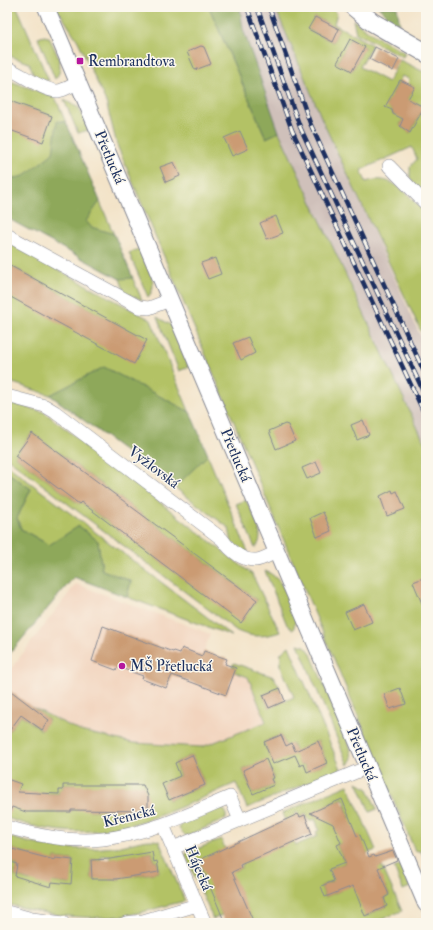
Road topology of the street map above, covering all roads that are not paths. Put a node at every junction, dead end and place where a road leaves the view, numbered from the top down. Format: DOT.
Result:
graph roads {
  1 [pos="46,7"];
  2 [pos="354,7"];
  3 [pos="426,53"];
  4 [pos="7,68"];
  5 [pos="78,83"];
  6 [pos="389,166"];
  7 [pos="426,204"];
  8 [pos="7,235"];
  9 [pos="170,300"];
  10 [pos="7,396"];
  11 [pos="277,552"];
  12 [pos="368,767"];
  13 [pos="240,820"];
  14 [pos="163,824"];
  15 [pos="7,827"];
  16 [pos="173,848"];
  17 [pos="426,904"];
  18 [pos="197,905"];
  19 [pos="7,912"];
  20 [pos="63,923"];
  21 [pos="126,923"];
  22 [pos="205,923"];
  1 -- 5 [label="street, Přetlucká"];
  2 -- 3 [label="main road"];
  4 -- 5 [label="street"];
  5 -- 9 [label="street, Přetlucká"];
  6 -- 7 [label="street"];
  8 -- 9 [label="street"];
  9 -- 11 [label="street, Přetlucká"];
  10 -- 11 [label="street, Vyžlovská"];
  11 -- 12 [label="street, Přetlucká"];
  12 -- 13 [label="street"];
  12 -- 17 [label="street, Přetlucká"];
  13 -- 14 [label="street, Křenická"];
  13 -- 16 [label="street"];
  14 -- 15 [label="street, Křenická"];
  14 -- 16 [label="street, Hájecká"];
  16 -- 18 [label="street, Hájecká"];
  18 -- 21 [label="street"];
  18 -- 22 [label="street, Hájecká"];
  19 -- 20 [label="street"];
}
